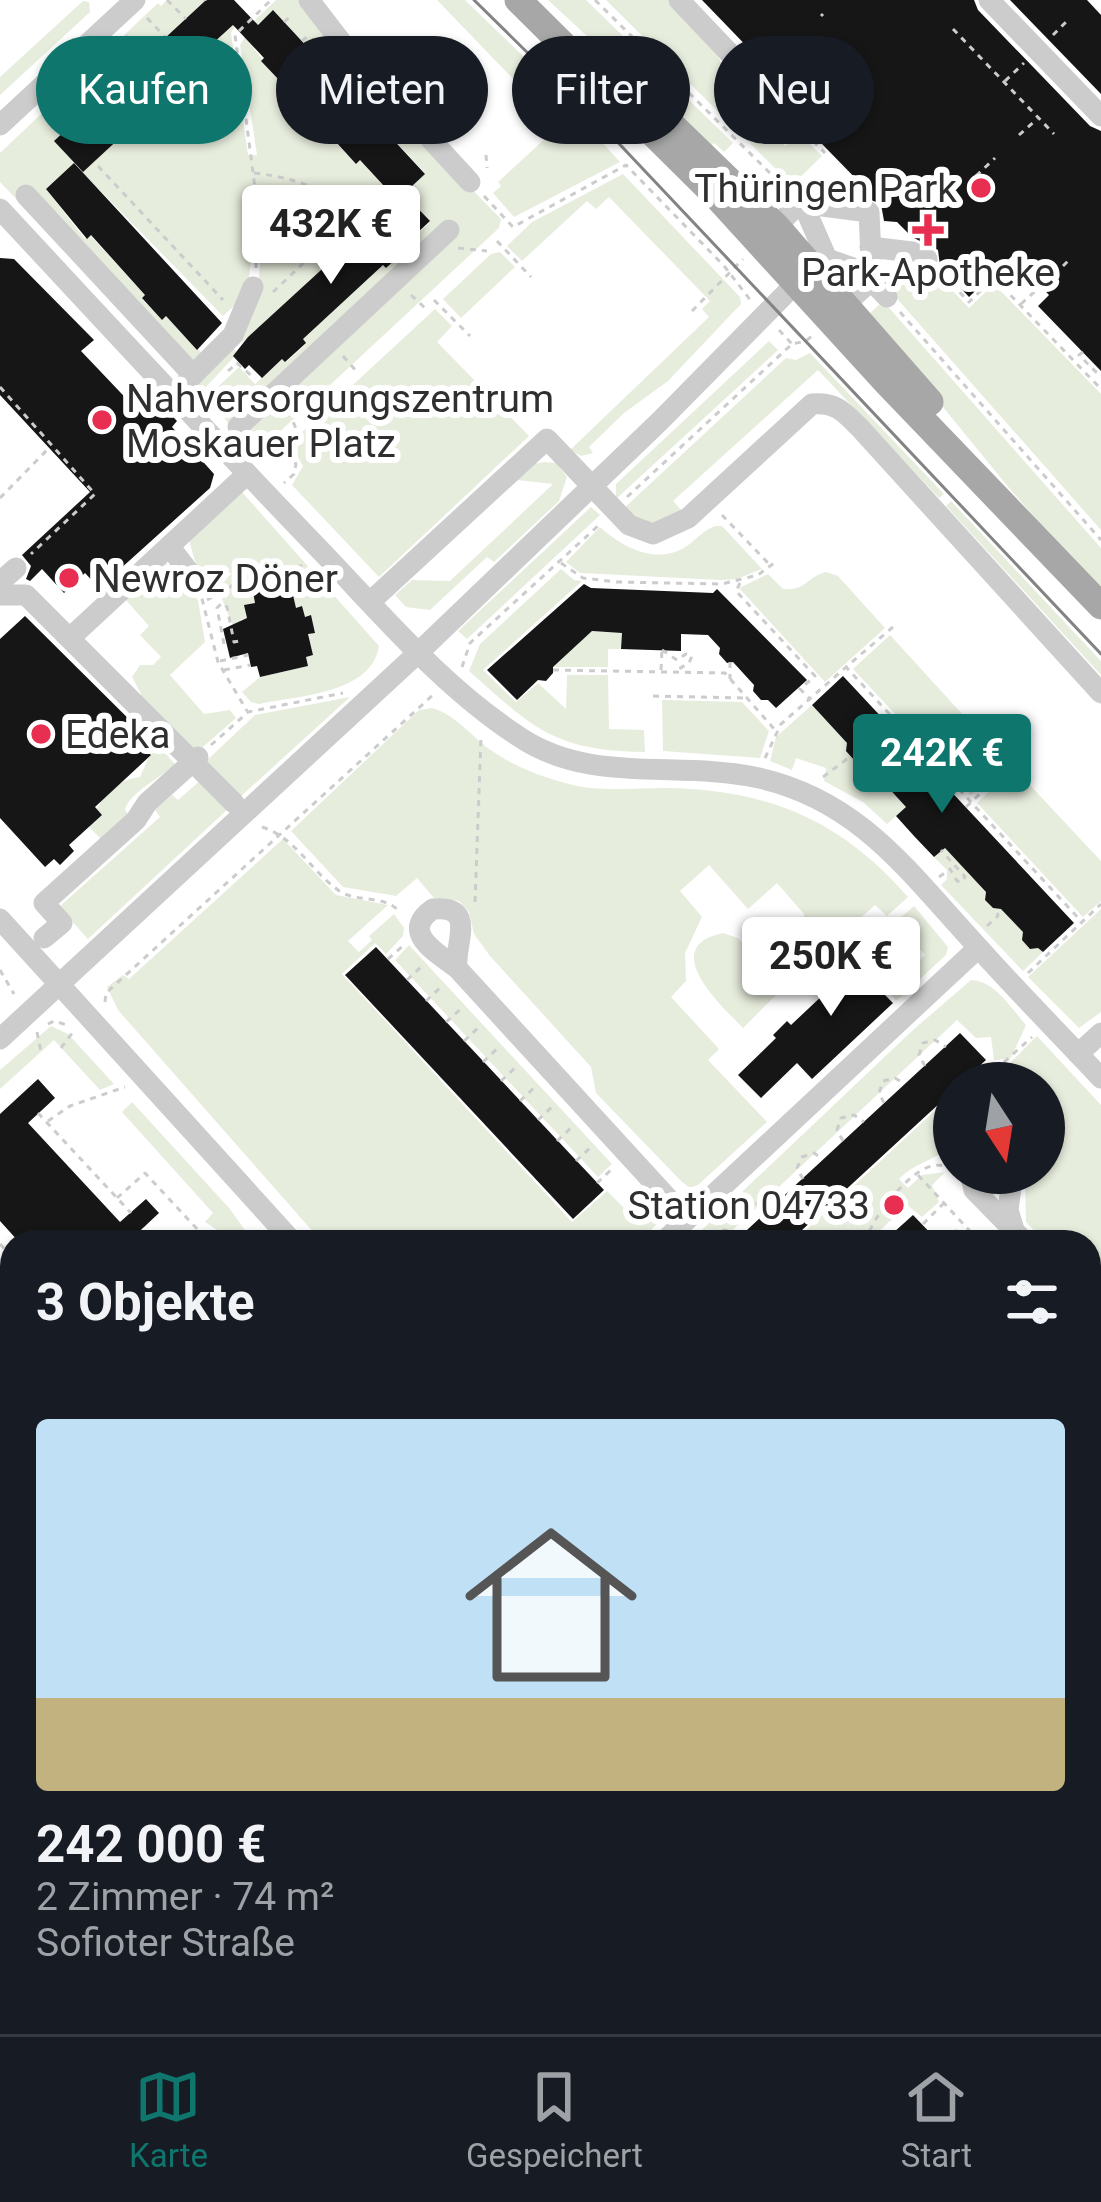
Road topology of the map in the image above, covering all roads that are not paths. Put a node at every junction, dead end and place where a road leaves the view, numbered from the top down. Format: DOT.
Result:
graph roads {
  1 [pos="98,0"];
  2 [pos="309,0"];
  3 [pos="518,0"];
  4 [pos="539,0"];
  5 [pos="679,0"];
  6 [pos="989,0"];
  7 [pos="124,11"];
  8 [pos="714,37"];
  9 [pos="1101,116"];
  10 [pos="0,124"];
  11 [pos="470,182"];
  12 [pos="26,195"];
  13 [pos="793,197"];
  14 [pos="0,209"];
  15 [pos="780,223"];
  16 [pos="449,230"];
  17 [pos="871,247"];
  18 [pos="927,259"];
  19 [pos="804,275"];
  20 [pos="264,289"];
  21 [pos="879,289"];
  22 [pos="852,298"];
  23 [pos="238,427"];
  24 [pos="242,480"];
  25 [pos="591,486"];
  26 [pos="169,546"];
  27 [pos="189,572"];
  28 [pos="0,595"];
  29 [pos="370,602"];
  30 [pos="1101,606"];
  31 [pos="70,638"];
  32 [pos="419,652"];
  33 [pos="1101,692"];
  34 [pos="195,759"];
  35 [pos="240,808"];
  36 [pos="0,920"];
  37 [pos="62,923"];
  38 [pos="44,938"];
  39 [pos="78,940"];
  40 [pos="979,940"];
  41 [pos="453,974"];
  42 [pos="58,984"];
  43 [pos="1101,1033"];
  44 [pos="0,1039"];
  45 [pos="1078,1054"];
  46 [pos="1101,1078"];
  47 [pos="978,1194"];
  48 [pos="1011,1194"];
  49 [pos="687,1219"];
  50 [pos="282,1230"];
  51 [pos="675,1230"];
  52 [pos="1013,1230"];
  53 [pos="1017,1230"];
  1 -- 7 [label="street"];
  2 -- 11 [label="street"];
  3 -- 19 [label="main road"];
  4 -- 19 [label="main road"];
  5 -- 8 [label="street"];
  6 -- 9 [label="street"];
  7 -- 10 [label="street"];
  12 -- 20 [label="street"];
  13 -- 15 [label="street"];
  13 -- 17 [label="street"];
  13 -- 21 [label="street"];
  14 -- 24 [label="street"];
  16 -- 23 [label="street"];
  17 -- 18 [label="street"];
  17 -- 21 [label="street"];
  19 -- 25 [label="street"];
  19 -- 30 [label="main road"];
  21 -- 22 [label="street"];
  24 -- 26 [label="street"];
  24 -- 29 [label="street"];
  25 -- 29 [label="street"];
  25 -- 32 [label="street"];
  25 -- 33 [label="street"];
  26 -- 27 [label="street"];
  26 -- 31 [label="street"];
  28 -- 31 [label="street"];
  29 -- 32 [label="street"];
  31 -- 34 [label="street"];
  32 -- 35 [label="street"];
  32 -- 40 [label="street"];
  34 -- 35 [label="street"];
  34 -- 37 [label="street"];
  35 -- 42 [label="street"];
  36 -- 42 [label="street"];
  37 -- 38 [label="street"];
  37 -- 39 [label="street"];
  40 -- 45 [label="street"];
  40 -- 49 [label="street"];
  41 -- 41 [label="street"];
  41 -- 49 [label="street"];
  42 -- 44 [label="street"];
  42 -- 50 [label="street"];
  43 -- 45 [label="street"];
  45 -- 46 [label="street"];
  47 -- 52 [label="street"];
  48 -- 53 [label="street"];
  49 -- 51 [label="street"];
}
